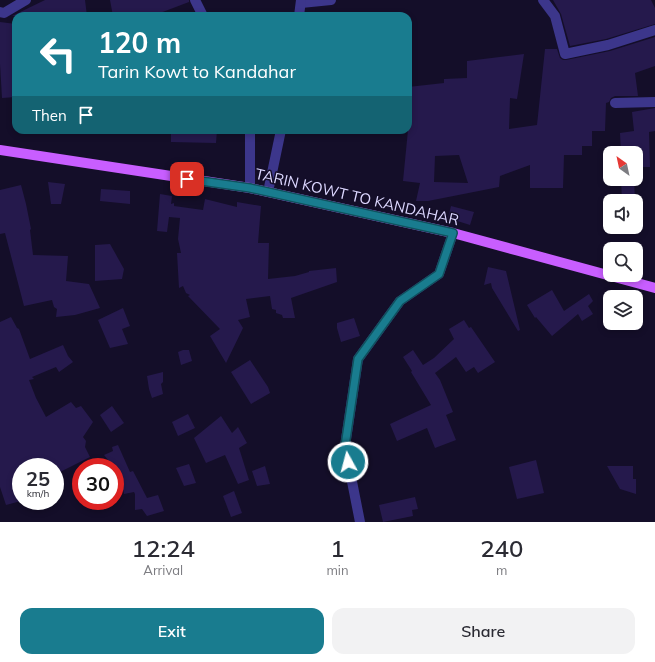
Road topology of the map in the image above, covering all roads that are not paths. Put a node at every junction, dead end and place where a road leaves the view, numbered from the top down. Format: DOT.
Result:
graph roads {
  1 [pos="26,0"];
  2 [pos="195,0"];
  3 [pos="331,0"];
  4 [pos="543,0"];
  5 [pos="301,2"];
  6 [pos="0,12"];
  7 [pos="201,12"];
  8 [pos="300,12"];
  9 [pos="655,30"];
  10 [pos="655,102"];
  11 [pos="615,103"];
  12 [pos="250,134"];
  13 [pos="280,134"];
  14 [pos="0,150"];
  15 [pos="250,188"];
  16 [pos="268,192"];
  17 [pos="453,233"];
  18 [pos="655,288"];
  19 [pos="360,522"];
  1 -- 6 [label="street"];
  2 -- 7 [label="street"];
  3 -- 5 [label="street"];
  4 -- 9 [label="street"];
  5 -- 8 [label="street"];
  10 -- 11 [label="street"];
  12 -- 15 [label="street"];
  13 -- 16 [label="street"];
  14 -- 15 [label="main road, TARIN KOWT TO KANDAHAR"];
  15 -- 16 [label="main road, TARIN KOWT TO KANDAHAR"];
  16 -- 17 [label="main road, TARIN KOWT TO KANDAHAR"];
  17 -- 18 [label="main road, TARIN KOWT TO KANDAHAR"];
  17 -- 19 [label="street"];
}
